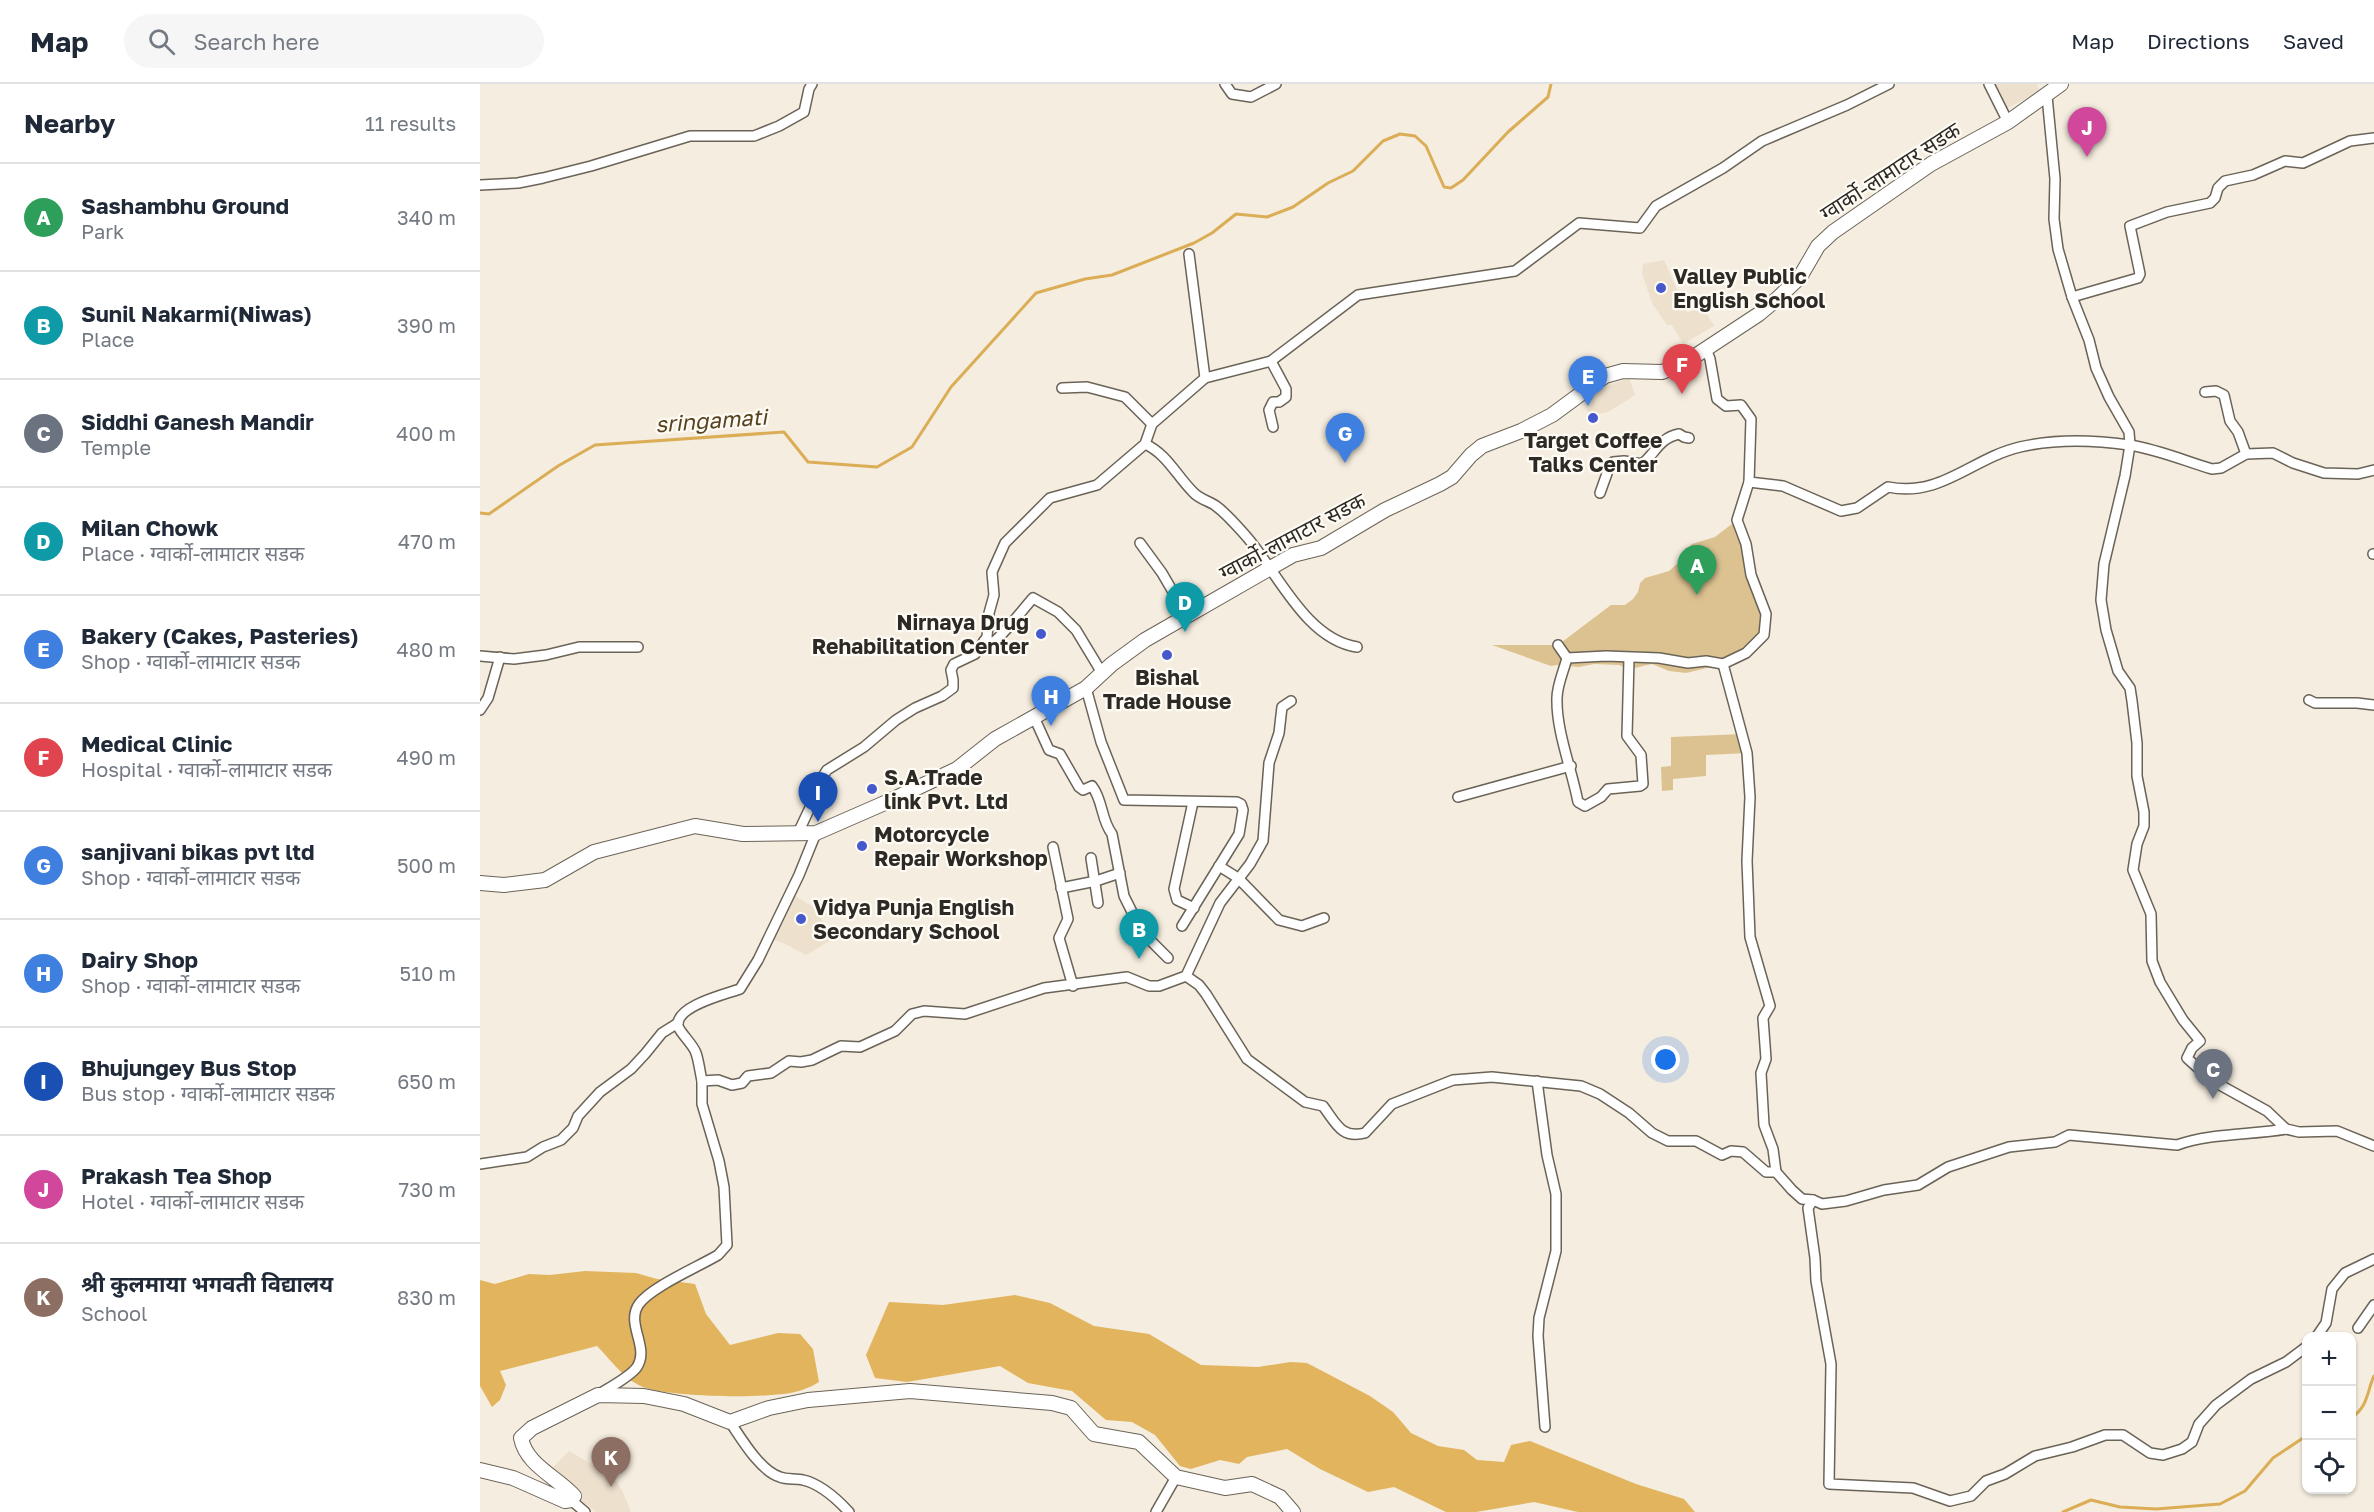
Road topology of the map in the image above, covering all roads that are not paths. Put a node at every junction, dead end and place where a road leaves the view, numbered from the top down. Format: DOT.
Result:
graph roads {
  1 [pos="812,84"];
  2 [pos="1225,84"];
  3 [pos="1276,84"];
  4 [pos="1889,84"];
  5 [pos="1989,84"];
  6 [pos="2061,84"];
  7 [pos="2047,96"];
  8 [pos="2008,122"];
  9 [pos="2374,138"];
  10 [pos="480,185"];
  11 [pos="1190,254"];
  12 [pos="2072,297"];
  13 [pos="1706,349"];
  14 [pos="1271,361"];
  15 [pos="1205,378"];
  16 [pos="1062,388"];
  17 [pos="2205,392"];
  18 [pos="1152,424"];
  19 [pos="1273,427"];
  20 [pos="1689,438"];
  21 [pos="1144,444"];
  22 [pos="2130,445"];
  23 [pos="2246,454"];
  24 [pos="2374,470"];
  25 [pos="1749,482"];
  26 [pos="1600,493"];
  27 [pos="1140,543"];
  28 [pos="1269,570"];
  29 [pos="1187,616"];
  30 [pos="984,641"];
  31 [pos="1558,645"];
  32 [pos="638,647"];
  33 [pos="1357,647"];
  34 [pos="480,656"];
  35 [pos="500,657"];
  36 [pos="1567,658"];
  37 [pos="1629,658"];
  38 [pos="1723,664"];
  39 [pos="1102,673"];
  40 [pos="1086,688"];
  41 [pos="2309,700"];
  42 [pos="1291,701"];
  43 [pos="2374,705"];
  44 [pos="480,710"];
  45 [pos="1034,717"];
  46 [pos="1571,766"];
  47 [pos="1458,797"];
  48 [pos="1193,802"];
  49 [pos="816,833"];
  50 [pos="798,834"];
  51 [pos="1053,847"];
  52 [pos="1091,858"];
  53 [pos="1219,866"];
  54 [pos="1120,873"];
  55 [pos="1238,878"];
  56 [pos="1096,881"];
  57 [pos="480,883"];
  58 [pos="1061,888"];
  59 [pos="1098,903"];
  60 [pos="1194,908"];
  61 [pos="1324,918"];
  62 [pos="1182,926"];
  63 [pos="1167,958"];
  64 [pos="1186,976"];
  65 [pos="1073,986"];
  66 [pos="678,1023"];
  67 [pos="702,1081"];
  68 [pos="1537,1081"];
  69 [pos="2286,1129"];
  70 [pos="2374,1146"];
  71 [pos="480,1164"];
  72 [pos="1776,1172"];
  73 [pos="1813,1200"];
  74 [pos="2374,1259"];
  75 [pos="2374,1305"];
  76 [pos="2358,1328"];
  77 [pos="2320,1332"];
  78 [pos="2302,1351"];
  79 [pos="598,1395"];
  80 [pos="730,1422"];
  81 [pos="1545,1427"];
  82 [pos="480,1470"];
  83 [pos="1176,1477"];
  84 [pos="571,1500"];
  85 [pos="585,1512"];
  86 [pos="849,1512"];
  87 [pos="1156,1512"];
  88 [pos="1293,1512"];
  1 -- 10 [label="street"];
  2 -- 3 [label="street"];
  4 -- 14 [label="street"];
  5 -- 8 [label="street"];
  6 -- 7 [label="main road, ग्वार्को-लामाटार सडक"];
  7 -- 8 [label="main road, ग्वार्को-लामाटार सडक"];
  7 -- 12 [label="street"];
  8 -- 13 [label="main road, ग्वार्को-लामाटार सडक"];
  9 -- 12 [label="street"];
  11 -- 15 [label="street"];
  12 -- 22 [label="street"];
  13 -- 25 [label="street"];
  13 -- 28 [label="main road, ग्वार्को-लामाटार सडक"];
  14 -- 15 [label="street"];
  14 -- 19 [label="street"];
  15 -- 18 [label="street"];
  16 -- 18 [label="street"];
  17 -- 23 [label="street"];
  18 -- 21 [label="street"];
  20 -- 26 [label="street"];
  21 -- 28 [label="street"];
  21 -- 30 [label="street"];
  22 -- 23 [label="street"];
  22 -- 25 [label="street"];
  22 -- 69 [label="street"];
  23 -- 24 [label="street"];
  25 -- 38 [label="street"];
  27 -- 29 [label="street"];
  28 -- 29 [label="main road, ग्वार्को-लामाटार सडक"];
  28 -- 33 [label="street"];
  29 -- 39 [label="main road, ग्वार्को-लामाटार सडक"];
  30 -- 39 [label="street"];
  30 -- 50 [label="street"];
  31 -- 36 [label="street"];
  32 -- 35 [label="street"];
  34 -- 35 [label="street"];
  35 -- 44 [label="street"];
  36 -- 37 [label="street"];
  36 -- 46 [label="street"];
  37 -- 38 [label="street"];
  37 -- 46 [label="street"];
  38 -- 72 [label="street"];
  39 -- 40 [label="main road, ग्वार्को-लामाटार सडक"];
  40 -- 45 [label="main road, ग्वार्को-लामाटार सडक"];
  40 -- 48 [label="street"];
  41 -- 43 [label="street"];
  42 -- 55 [label="street"];
  45 -- 49 [label="main road, ग्वार्को-लामाटार सडक"];
  45 -- 54 [label="street"];
  46 -- 47 [label="street"];
  48 -- 53 [label="street"];
  48 -- 60 [label="street"];
  49 -- 50 [label="main road, ग्वार्को-लामाटार सडक"];
  49 -- 66 [label="street"];
  50 -- 57 [label="main road, ग्वार्को-लामाटार सडक"];
  51 -- 58 [label="street"];
  52 -- 56 [label="street"];
  53 -- 55 [label="street"];
  53 -- 60 [label="street"];
  54 -- 56 [label="street"];
  54 -- 63 [label="street"];
  55 -- 61 [label="street"];
  55 -- 64 [label="street"];
  56 -- 58 [label="street"];
  56 -- 59 [label="street"];
  58 -- 65 [label="street"];
  60 -- 62 [label="street"];
  64 -- 65 [label="street"];
  64 -- 68 [label="street"];
  65 -- 67 [label="street"];
  66 -- 67 [label="street"];
  66 -- 71 [label="street"];
  67 -- 79 [label="street"];
  68 -- 72 [label="street"];
  68 -- 81 [label="street"];
  69 -- 70 [label="street"];
  69 -- 73 [label="street"];
  72 -- 73 [label="street"];
  73 -- 78 [label="street"];
  74 -- 77 [label="street"];
  75 -- 76 [label="street"];
  79 -- 80 [label="main road"];
  79 -- 84 [label="main road"];
  80 -- 83 [label="main road"];
  80 -- 86 [label="street"];
  82 -- 84 [label="main road"];
  83 -- 87 [label="street"];
  83 -- 88 [label="main road"];
  84 -- 85 [label="street"];
}
